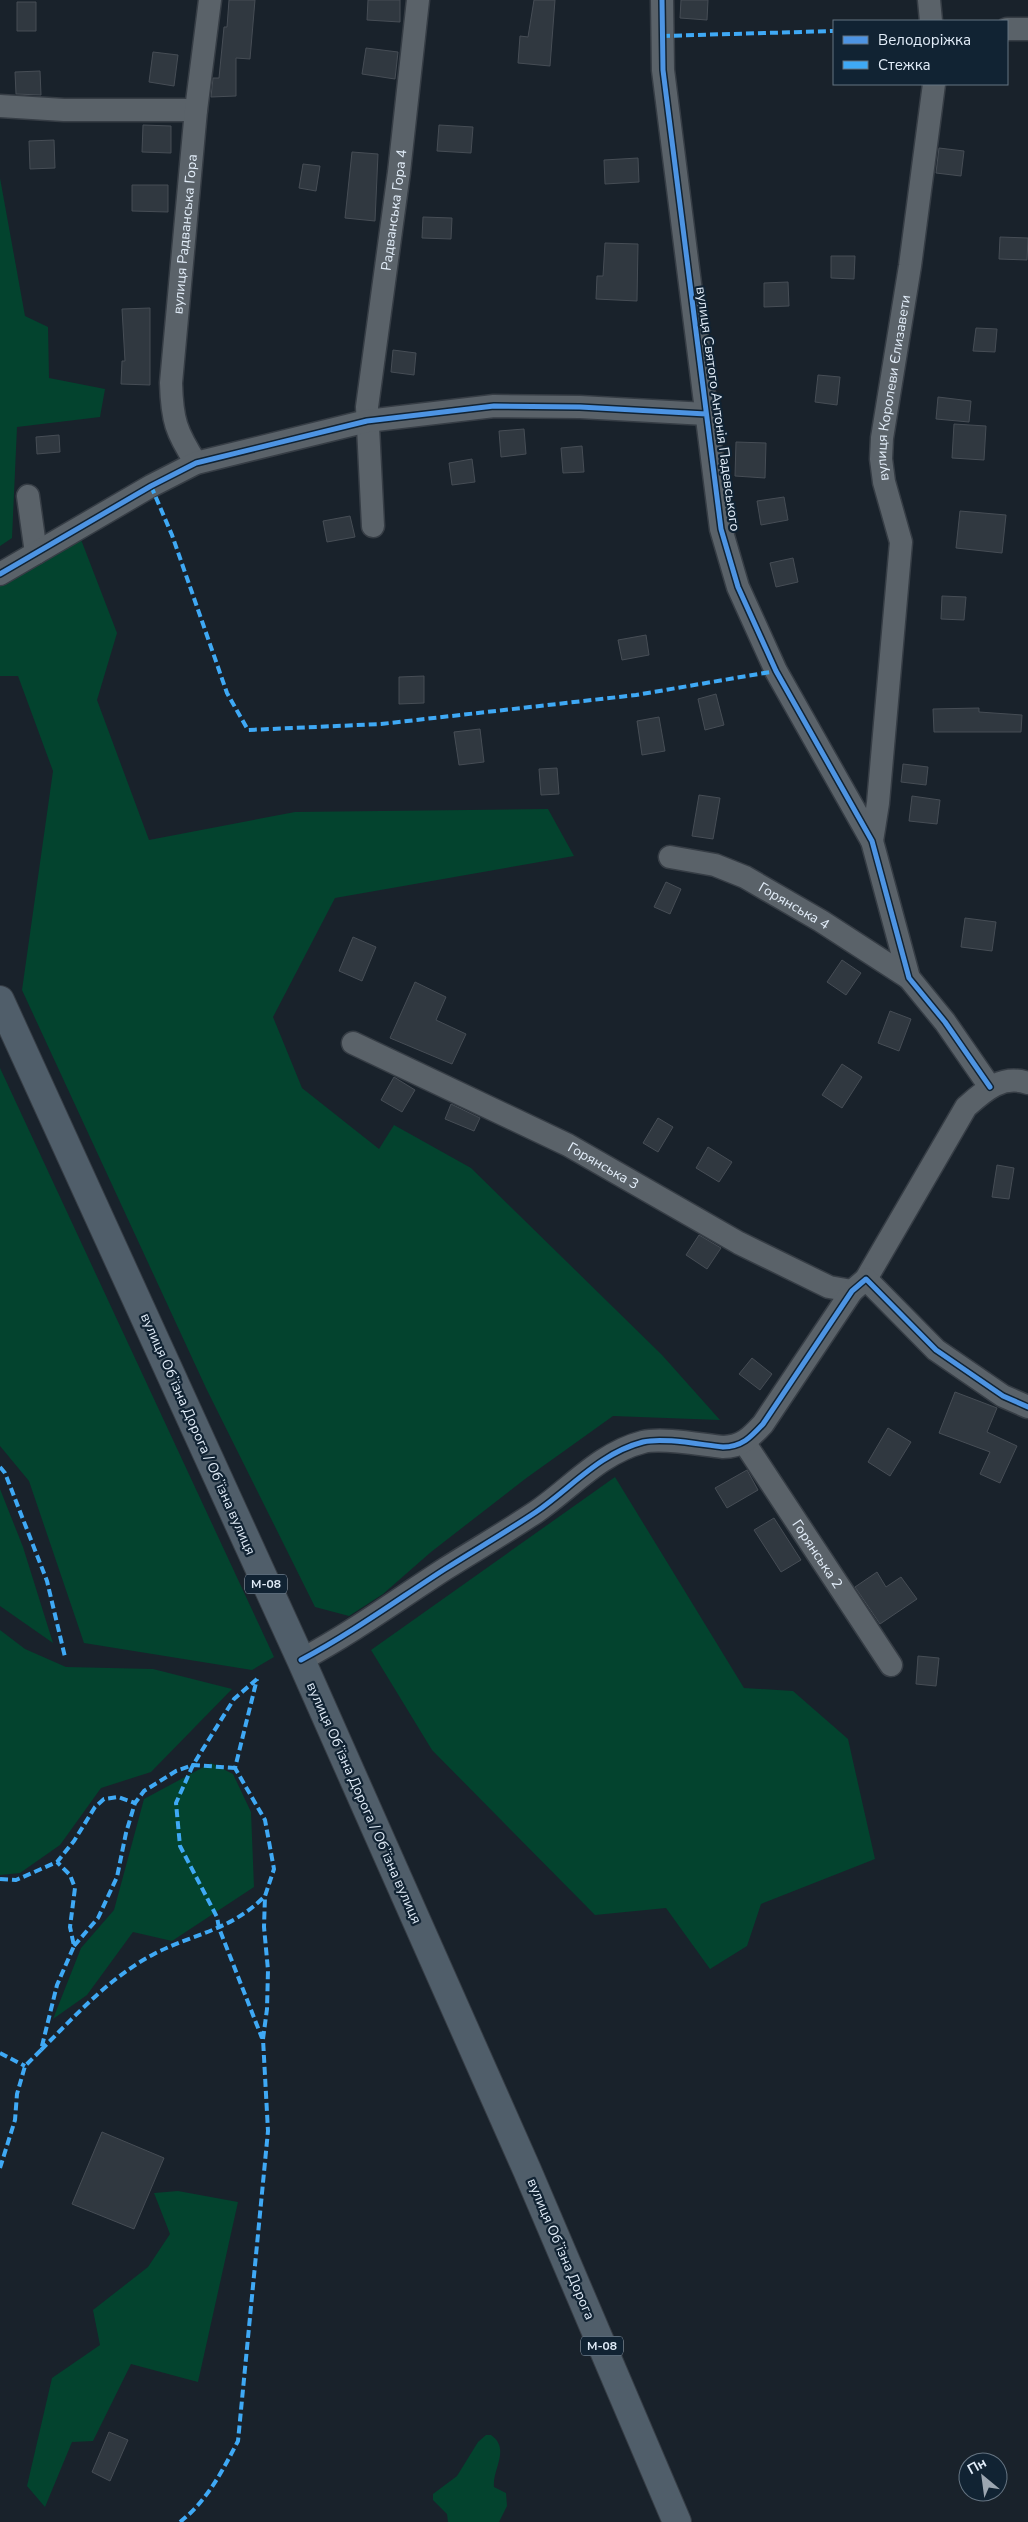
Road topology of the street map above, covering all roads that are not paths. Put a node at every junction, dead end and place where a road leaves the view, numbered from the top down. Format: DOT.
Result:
graph roads {
  1 [pos="210,0"];
  2 [pos="418,0"];
  3 [pos="662,0"];
  4 [pos="929,0"];
  5 [pos="932,20"];
  6 [pos="1008,29"];
  7 [pos="1028,29"];
  8 [pos="934,85"];
  9 [pos="0,106"];
  10 [pos="196,110"];
  11 [pos="706,414"];
  12 [pos="367,420"];
  13 [pos="196,463"];
  14 [pos="28,496"];
  15 [pos="373,526"];
  16 [pos="36,553"];
  17 [pos="0,574"];
  18 [pos="872,842"];
  19 [pos="670,858"];
  20 [pos="909,978"];
  21 [pos="0,1000"];
  22 [pos="353,1043"];
  23 [pos="1028,1082"];
  24 [pos="990,1087"];
  25 [pos="859,1285"];
  26 [pos="1028,1407"];
  27 [pos="744,1442"];
  28 [pos="301,1660"];
  29 [pos="891,1665"];
  30 [pos="527,2170"];
  31 [pos="677,2522"];
  1 -- 10 [label="street, вулиця Радванська Гора"];
  2 -- 12 [label="street, Радванська Гора 4"];
  3 -- 11 [label="street, вулиця Святого Антонія Падевського"];
  4 -- 5 [label="street"];
  6 -- 7 [label="street"];
  8 -- 18 [label="street, вулиця Королеви Єлизавети"];
  9 -- 10 [label="street"];
  10 -- 13 [label="street, вулиця Радванська Гора"];
  11 -- 12 [label="street"];
  11 -- 18 [label="street, вулиця Святого Антонія Падевського"];
  12 -- 13 [label="street"];
  12 -- 15 [label="street, Радванська Гора 4"];
  13 -- 16 [label="street"];
  14 -- 16 [label="street"];
  16 -- 17 [label="street"];
  18 -- 20 [label="street, вулиця Святого Антонія Падевського"];
  19 -- 20 [label="street, Горянська 4"];
  20 -- 24 [label="street, вулиця Святого Антонія Падевського"];
  21 -- 28 [label="highway, вулиця Обʼїзна Дорога / Обʼїзна вулиця / М-08"];
  22 -- 25 [label="street, Горянська 3"];
  23 -- 24 [label="street"];
  24 -- 25 [label="street"];
  25 -- 26 [label="street"];
  25 -- 27 [label="street"];
  27 -- 28 [label="street"];
  27 -- 29 [label="street, Горянська 2"];
  28 -- 30 [label="highway, вулиця Обʼїзна Дорога / Обʼїзна вулиця / М-08"];
  30 -- 31 [label="highway, вулиця Обʼїзна Дорога / М-08"];
}
